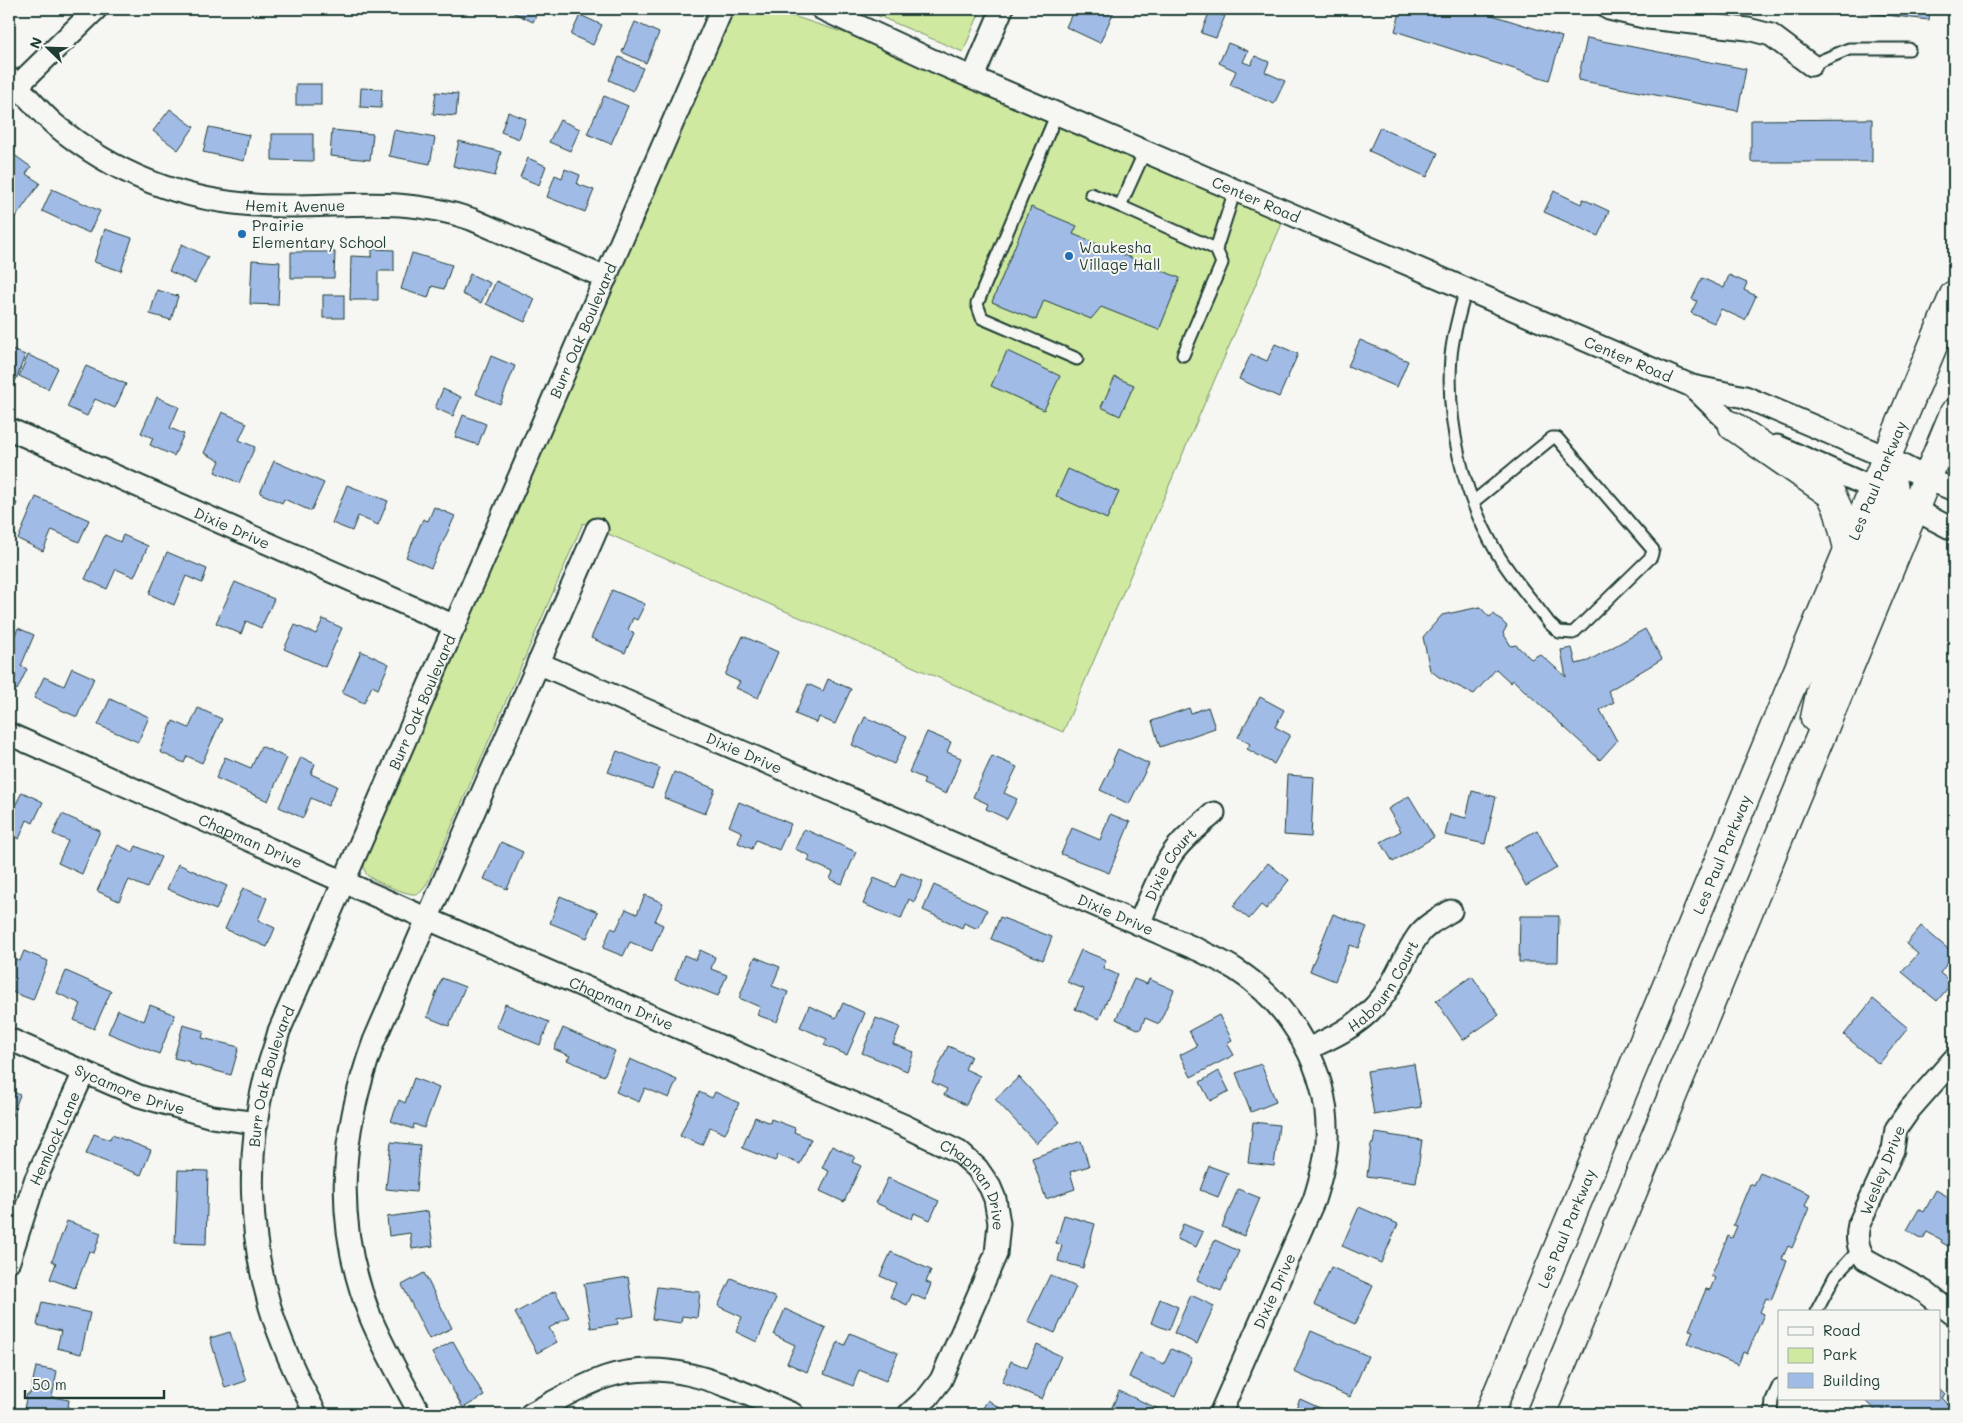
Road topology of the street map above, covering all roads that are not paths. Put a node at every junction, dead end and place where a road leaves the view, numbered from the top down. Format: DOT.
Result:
graph roads {
  1 [pos="96,9"];
  2 [pos="722,9"];
  3 [pos="822,9"];
  4 [pos="1002,9"];
  5 [pos="1609,9"];
  6 [pos="1909,49"];
  7 [pos="1810,66"];
  8 [pos="973,77"];
  9 [pos="12,86"];
  10 [pos="1057,113"];
  11 [pos="1145,151"];
  12 [pos="1235,190"];
  13 [pos="1091,194"];
  14 [pos="1120,206"];
  15 [pos="1216,249"];
  16 [pos="606,278"];
  17 [pos="1466,289"];
  18 [pos="1954,295"];
  19 [pos="1954,332"];
  20 [pos="1183,355"];
  21 [pos="1076,359"];
  22 [pos="1692,386"];
  23 [pos="1733,426"];
  24 [pos="9,429"];
  25 [pos="1951,432"];
  26 [pos="1893,462"];
  27 [pos="1928,479"];
  28 [pos="1954,490"];
  29 [pos="1895,500"];
  30 [pos="1473,502"];
  31 [pos="597,529"];
  32 [pos="1954,530"];
  33 [pos="1849,552"];
  34 [pos="455,626"];
  35 [pos="538,663"];
  36 [pos="9,734"];
  37 [pos="1214,813"];
  38 [pos="344,881"];
  39 [pos="1451,911"];
  40 [pos="428,920"];
  41 [pos="1139,924"];
  42 [pos="9,1039"];
  43 [pos="1307,1049"];
  44 [pos="1954,1059"];
  45 [pos="84,1072"];
  46 [pos="257,1123"];
  47 [pos="1859,1250"];
  48 [pos="9,1261"];
  49 [pos="1817,1310"];
  50 [pos="1954,1315"];
  51 [pos="1778,1387"];
  52 [pos="316,1414"];
  53 [pos="420,1414"];
  54 [pos="531,1414"];
  55 [pos="793,1414"];
  56 [pos="909,1414"];
  57 [pos="1220,1414"];
  58 [pos="1489,1414"];
  59 [pos="1541,1414"];
  60 [pos="1771,1414"];
  1 -- 9 [label="street"];
  2 -- 16 [label="street, Burr Oak Boulevard"];
  3 -- 8 [label="street, Center Road"];
  4 -- 8 [label="street"];
  5 -- 7 [label="street"];
  6 -- 7 [label="lane"];
  8 -- 10 [label="street, Center Road"];
  9 -- 16 [label="street, Hemit Avenue"];
  10 -- 11 [label="street, Center Road"];
  10 -- 21 [label="lane"];
  11 -- 12 [label="street, Center Road"];
  11 -- 14 [label="lane"];
  12 -- 15 [label="lane"];
  12 -- 17 [label="street, Center Road"];
  13 -- 14 [label="lane"];
  14 -- 15 [label="lane"];
  15 -- 20 [label="lane"];
  16 -- 34 [label="street, Burr Oak Boulevard"];
  17 -- 22 [label="street, Center Road"];
  17 -- 30 [label="lane"];
  18 -- 26 [label="main road, Les Paul Parkway"];
  19 -- 26 [label="main road"];
  22 -- 23 [label="street, Center Road"];
  22 -- 26 [label="street, Center Road"];
  23 -- 29 [label="street, Center Road"];
  23 -- 33 [label="main road"];
  24 -- 34 [label="street, Dixie Drive"];
  25 -- 27 [label="main road, Les Paul Parkway"];
  26 -- 27 [label="street, Center Road"];
  26 -- 29 [label="main road, Les Paul Parkway"];
  26 -- 29 [label="main road"];
  27 -- 28 [label="street, Center Road"];
  27 -- 29 [label="main road, Les Paul Parkway"];
  29 -- 32 [label="street, Center Road"];
  29 -- 33 [label="main road, Les Paul Parkway"];
  29 -- 59 [label="main road"];
  30 -- 30 [label="lane"];
  31 -- 35 [label="street"];
  33 -- 58 [label="main road, Les Paul Parkway"];
  34 -- 38 [label="street, Burr Oak Boulevard"];
  35 -- 40 [label="street"];
  35 -- 41 [label="street, Dixie Drive"];
  36 -- 38 [label="street, Chapman Drive"];
  37 -- 41 [label="street, Dixie Court"];
  38 -- 40 [label="street, Chapman Drive"];
  38 -- 46 [label="street, Burr Oak Boulevard"];
  39 -- 43 [label="street, Habourn Court"];
  40 -- 53 [label="street"];
  40 -- 56 [label="street, Chapman Drive"];
  41 -- 43 [label="street, Dixie Drive"];
  42 -- 45 [label="street, Sycamore Drive"];
  43 -- 57 [label="street, Dixie Drive"];
  44 -- 47 [label="street, Wesley Drive"];
  45 -- 46 [label="street, Sycamore Drive"];
  45 -- 48 [label="street, Hemlock Lane"];
  46 -- 52 [label="street, Burr Oak Boulevard"];
  47 -- 49 [label="lane"];
  47 -- 50 [label="street"];
  51 -- 60 [label="lane"];
  54 -- 55 [label="street"];
}
